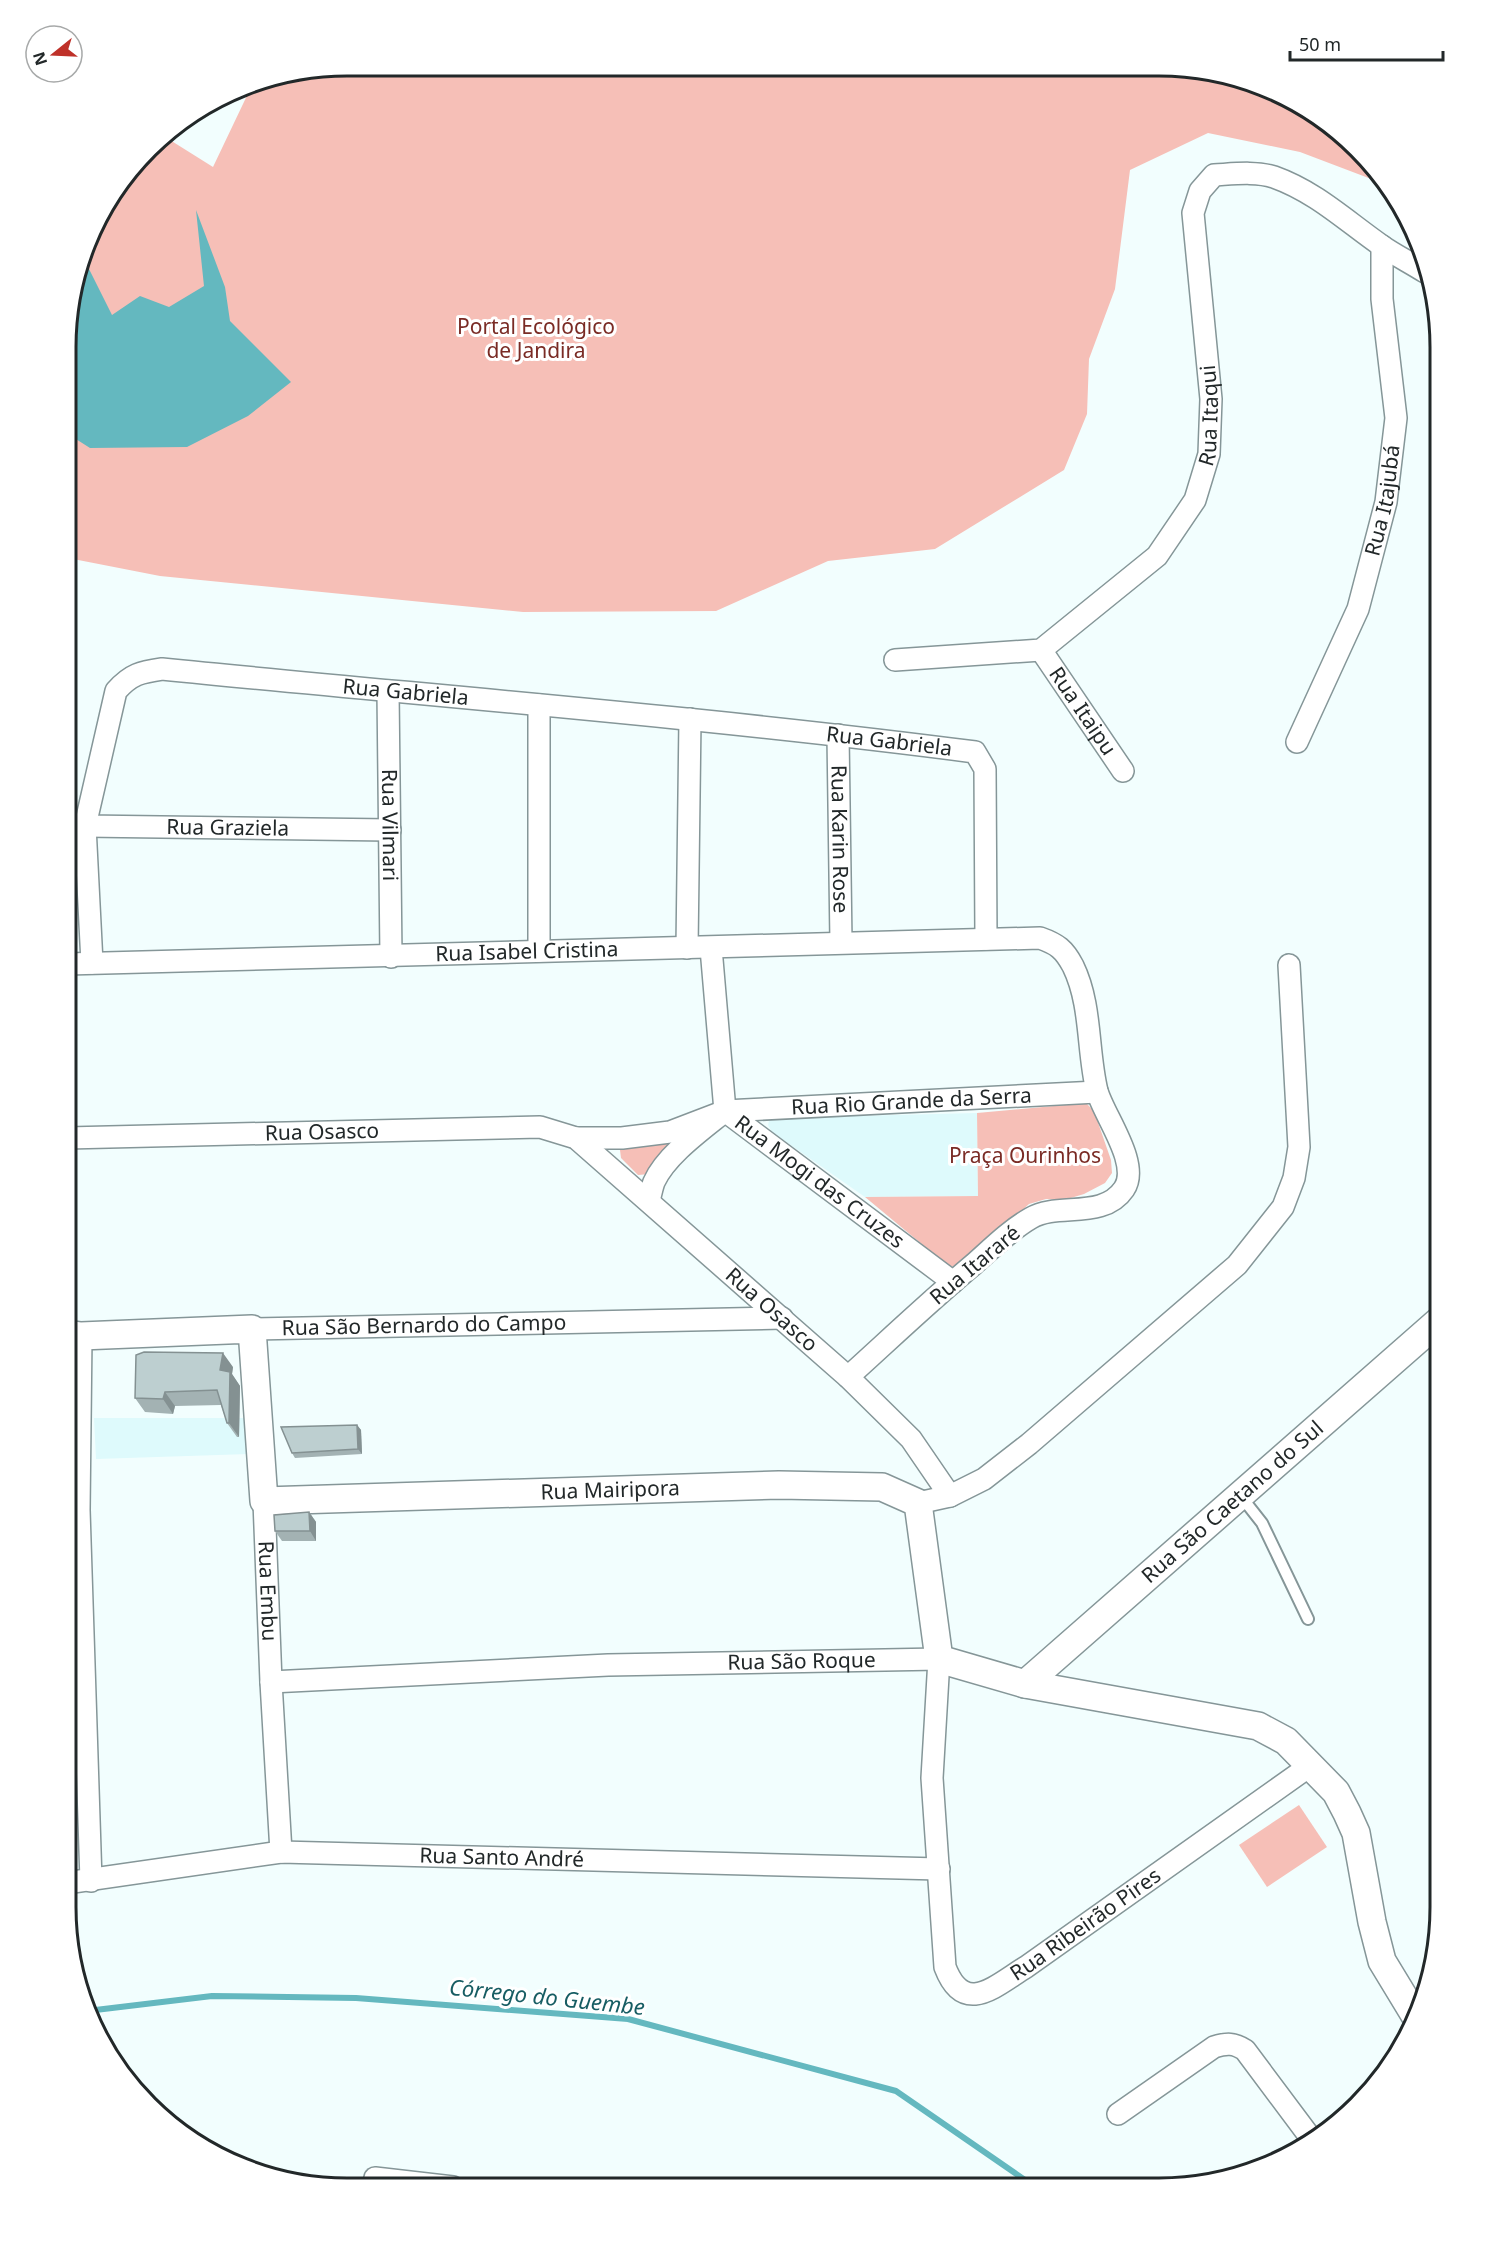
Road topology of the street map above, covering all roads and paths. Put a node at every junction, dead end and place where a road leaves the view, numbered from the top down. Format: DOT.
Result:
graph roads {
  1 [pos="1382,246"];
  2 [pos="1417,267"];
  3 [pos="1041,650"];
  4 [pos="895,660"];
  5 [pos="388,691"];
  6 [pos="539,705"];
  7 [pos="690,719"];
  8 [pos="838,735"];
  9 [pos="1297,742"];
  10 [pos="1123,771"];
  11 [pos="76,825"];
  12 [pos="390,830"];
  13 [pos="986,939"];
  14 [pos="841,942"];
  15 [pos="687,948"];
  16 [pos="711,948"];
  17 [pos="539,951"];
  18 [pos="391,957"];
  19 [pos="92,963"];
  20 [pos="76,964"];
  21 [pos="1289,965"];
  22 [pos="1097,1092"];
  23 [pos="725,1111"];
  24 [pos="76,1138"];
  25 [pos="576,1138"];
  26 [pos="649,1200"];
  27 [pos="953,1282"];
  28 [pos="782,1318"];
  29 [pos="252,1329"];
  30 [pos="1430,1329"];
  31 [pos="76,1335"];
  32 [pos="849,1377"];
  33 [pos="1240,1494"];
  34 [pos="950,1496"];
  35 [pos="264,1501"];
  36 [pos="918,1503"];
  37 [pos="1308,1619"];
  38 [pos="939,1659"];
  39 [pos="271,1682"];
  40 [pos="1025,1684"];
  41 [pos="76,1692"];
  42 [pos="1311,1765"];
  43 [pos="281,1852"];
  44 [pos="939,1869"];
  45 [pos="91,1881"];
  46 [pos="76,1882"];
  47 [pos="1410,2008"];
  48 [pos="1118,2114"];
  49 [pos="1308,2134"];
  1 -- 2 [label="street, Rua Itaqui"];
  1 -- 3 [label="street, Rua Itaqui"];
  1 -- 9 [label="street, Rua Itajubá"];
  3 -- 4 [label="street"];
  3 -- 10 [label="street, Rua Itaipu"];
  5 -- 6 [label="street, Rua Gabriela"];
  5 -- 11 [label="street, Rua Gabriela"];
  5 -- 12 [label="street, Rua Vilmari"];
  6 -- 7 [label="street, Rua Gabriela"];
  6 -- 17 [label="street"];
  7 -- 8 [label="street, Rua Gabriela"];
  7 -- 15 [label="street"];
  8 -- 13 [label="street, Rua Gabriela"];
  8 -- 14 [label="street, Rua Karin Rose"];
  11 -- 12 [label="street, Rua Graziela"];
  11 -- 19 [label="street, Rua Gabriela"];
  12 -- 18 [label="street, Rua Vilmari"];
  13 -- 14 [label="street, Rua Isabel Cristina"];
  13 -- 22 [label="street, Rua Isabel Cristina"];
  14 -- 16 [label="street, Rua Isabel Cristina"];
  15 -- 16 [label="street, Rua Isabel Cristina"];
  15 -- 17 [label="street, Rua Isabel Cristina"];
  16 -- 23 [label="street"];
  17 -- 18 [label="street, Rua Isabel Cristina"];
  18 -- 19 [label="street, Rua Isabel Cristina"];
  19 -- 20 [label="street, Rua Isabel Cristina"];
  21 -- 34 [label="street"];
  22 -- 23 [label="street, Rua Rio Grande da Serra"];
  22 -- 27 [label="street, Rua Itararé"];
  23 -- 25 [label="street, Rua Osasco"];
  23 -- 26 [label="street, Rua Mogi das Cruzes"];
  23 -- 27 [label="street, Rua Mogi das Cruzes"];
  24 -- 25 [label="street, Rua Osasco"];
  25 -- 26 [label="street, Rua Osasco"];
  26 -- 28 [label="street, Rua Osasco"];
  27 -- 32 [label="street, Rua Itararé"];
  28 -- 29 [label="street, Rua São Bernardo do Campo"];
  28 -- 32 [label="street, Rua Osasco"];
  29 -- 31 [label="street, Rua São Bernardo do Campo"];
  29 -- 35 [label="street, Rua Embu"];
  30 -- 33 [label="street, Rua São Caetano do Sul"];
  32 -- 34 [label="street, Rua Osasco"];
  33 -- 37 [label="lane"];
  33 -- 40 [label="street, Rua São Caetano do Sul"];
  34 -- 36 [label="street"];
  35 -- 36 [label="street, Rua Mairipora"];
  35 -- 39 [label="street, Rua Embu"];
  36 -- 38 [label="street"];
  38 -- 39 [label="street, Rua São Roque"];
  38 -- 40 [label="street, Rua São Roque"];
  38 -- 44 [label="street, Rua Ribeirão Pires"];
  39 -- 43 [label="street, Rua Embu"];
  40 -- 42 [label="street, Rua São Roque"];
  41 -- 45 [label="street"];
  42 -- 44 [label="street, Rua Ribeirão Pires"];
  42 -- 47 [label="street, Rua São Roque"];
  43 -- 44 [label="street, Rua Santo André"];
  43 -- 45 [label="street, Rua Santo André"];
  45 -- 46 [label="street, Rua Santo André"];
  48 -- 49 [label="street"];
}
